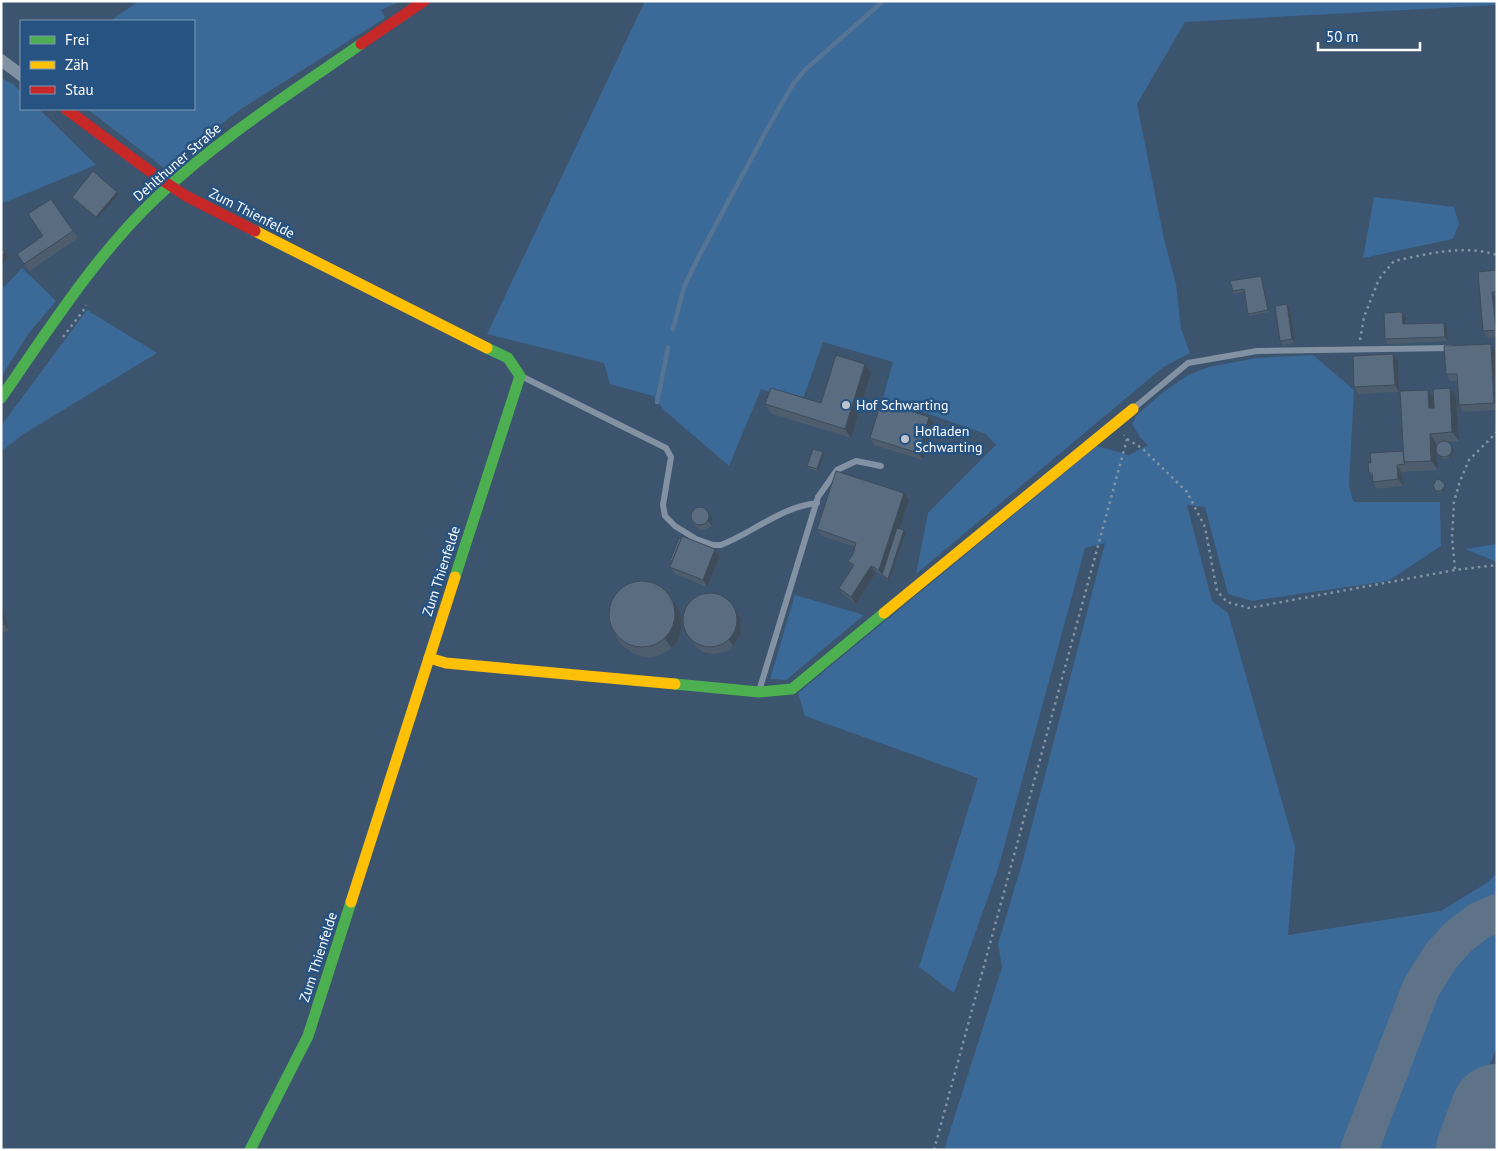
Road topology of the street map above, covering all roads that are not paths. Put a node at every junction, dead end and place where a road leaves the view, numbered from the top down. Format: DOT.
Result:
graph roads {
  1 [pos="424,1"];
  2 [pos="1,60"];
  3 [pos="20,74"];
  4 [pos="67,110"];
  5 [pos="170,186"];
  6 [pos="1457,348"];
  7 [pos="520,376"];
  8 [pos="1,398"];
  9 [pos="1133,409"];
  10 [pos="881,466"];
  11 [pos="817,503"];
  12 [pos="429,658"];
  13 [pos="759,692"];
  14 [pos="250,1150"];
  1 -- 5 [label="street, Dehlthuner Straße"];
  2 -- 3 [label="street"];
  4 -- 5 [label="street, Zum Thienfelde"];
  5 -- 7 [label="street, Zum Thienfelde"];
  5 -- 8 [label="street, Dehlthuner Straße"];
  6 -- 9 [label="lane"];
  7 -- 11 [label="lane"];
  7 -- 12 [label="street, Zum Thienfelde"];
  9 -- 13 [label="street"];
  10 -- 11 [label="lane"];
  11 -- 13 [label="lane"];
  12 -- 13 [label="street"];
  12 -- 14 [label="street, Zum Thienfelde"];
}
